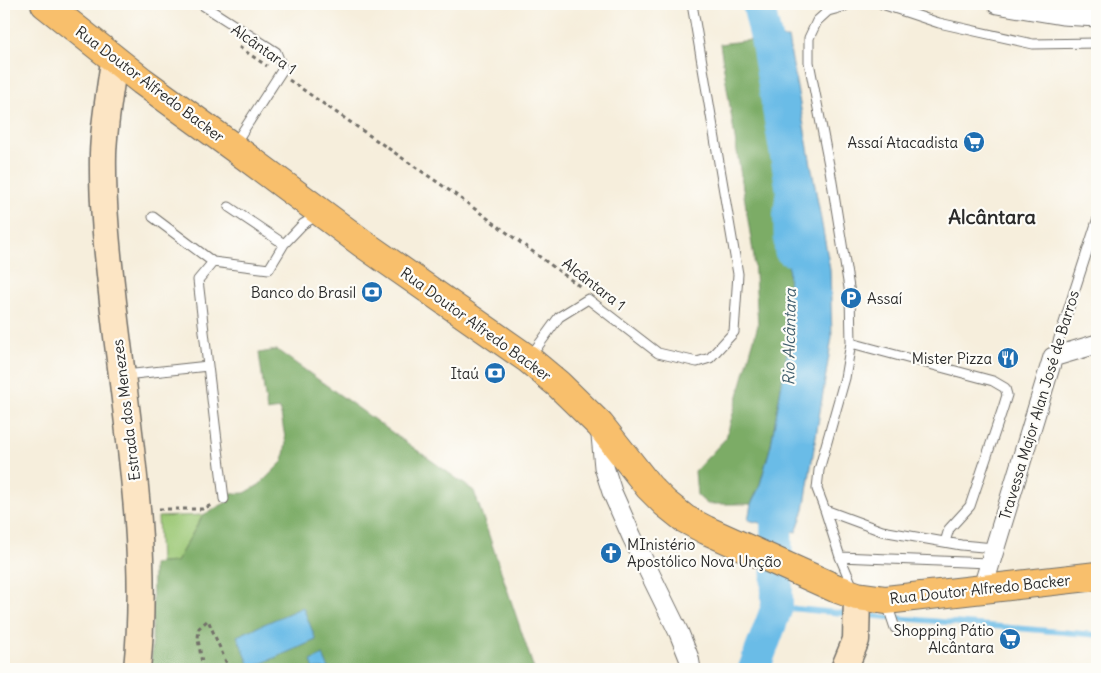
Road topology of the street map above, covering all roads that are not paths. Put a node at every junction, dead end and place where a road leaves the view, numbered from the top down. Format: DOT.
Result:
graph roads {
  1 [pos="45,4"];
  2 [pos="201,4"];
  3 [pos="692,4"];
  4 [pos="848,4"];
  5 [pos="882,4"];
  6 [pos="997,4"];
  7 [pos="1097,17"];
  8 [pos="1097,43"];
  9 [pos="124,68"];
  10 [pos="233,146"];
  11 [pos="229,207"];
  12 [pos="322,213"];
  13 [pos="153,217"];
  14 [pos="1097,221"];
  15 [pos="284,244"];
  16 [pos="213,262"];
  17 [pos="852,343"];
  18 [pos="1097,344"];
  19 [pos="1053,358"];
  20 [pos="528,359"];
  21 [pos="208,366"];
  22 [pos="122,376"];
  23 [pos="600,425"];
  24 [pos="224,499"];
  25 [pos="825,510"];
  26 [pos="945,542"];
  27 [pos="992,555"];
  28 [pos="840,557"];
  29 [pos="1097,576"];
  30 [pos="982,590"];
  31 [pos="886,600"];
  32 [pos="851,606"];
  33 [pos="894,628"];
  34 [pos="137,669"];
  35 [pos="690,669"];
  36 [pos="844,669"];
  1 -- 9 [label="main road, Rua Doutor Alfredo Backer"];
  2 -- 10 [label="lane"];
  3 -- 20 [label="lane"];
  4 -- 17 [label="lane"];
  5 -- 8 [label="lane"];
  6 -- 7 [label="street"];
  9 -- 10 [label="main road, Rua Doutor Alfredo Backer"];
  9 -- 22 [label="main road, Estrada dos Menezes"];
  10 -- 12 [label="main road, Rua Doutor Alfredo Backer"];
  11 -- 15 [label="lane"];
  12 -- 15 [label="lane"];
  12 -- 20 [label="main road, Rua Doutor Alfredo Backer"];
  13 -- 16 [label="lane"];
  14 -- 19 [label="lane, Travessa Major Alan José de Barros"];
  15 -- 16 [label="lane"];
  16 -- 21 [label="lane"];
  17 -- 25 [label="lane"];
  17 -- 26 [label="lane"];
  18 -- 19 [label="street"];
  19 -- 27 [label="street, Travessa Major Alan José de Barros"];
  20 -- 23 [label="main road, Rua Doutor Alfredo Backer"];
  21 -- 22 [label="lane"];
  21 -- 24 [label="lane"];
  22 -- 34 [label="main road, Estrada dos Menezes"];
  23 -- 32 [label="main road, Rua Doutor Alfredo Backer"];
  23 -- 35 [label="street"];
  25 -- 26 [label="lane"];
  25 -- 28 [label="lane"];
  26 -- 27 [label="lane"];
  27 -- 28 [label="lane"];
  27 -- 30 [label="street, Travessa Major Alan José de Barros"];
  28 -- 32 [label="lane"];
  29 -- 30 [label="main road, Rua Doutor Alfredo Backer"];
  30 -- 31 [label="main road, Rua Doutor Alfredo Backer"];
  31 -- 32 [label="main road, Rua Doutor Alfredo Backer"];
  31 -- 33 [label="lane"];
  32 -- 36 [label="main road"];
}
